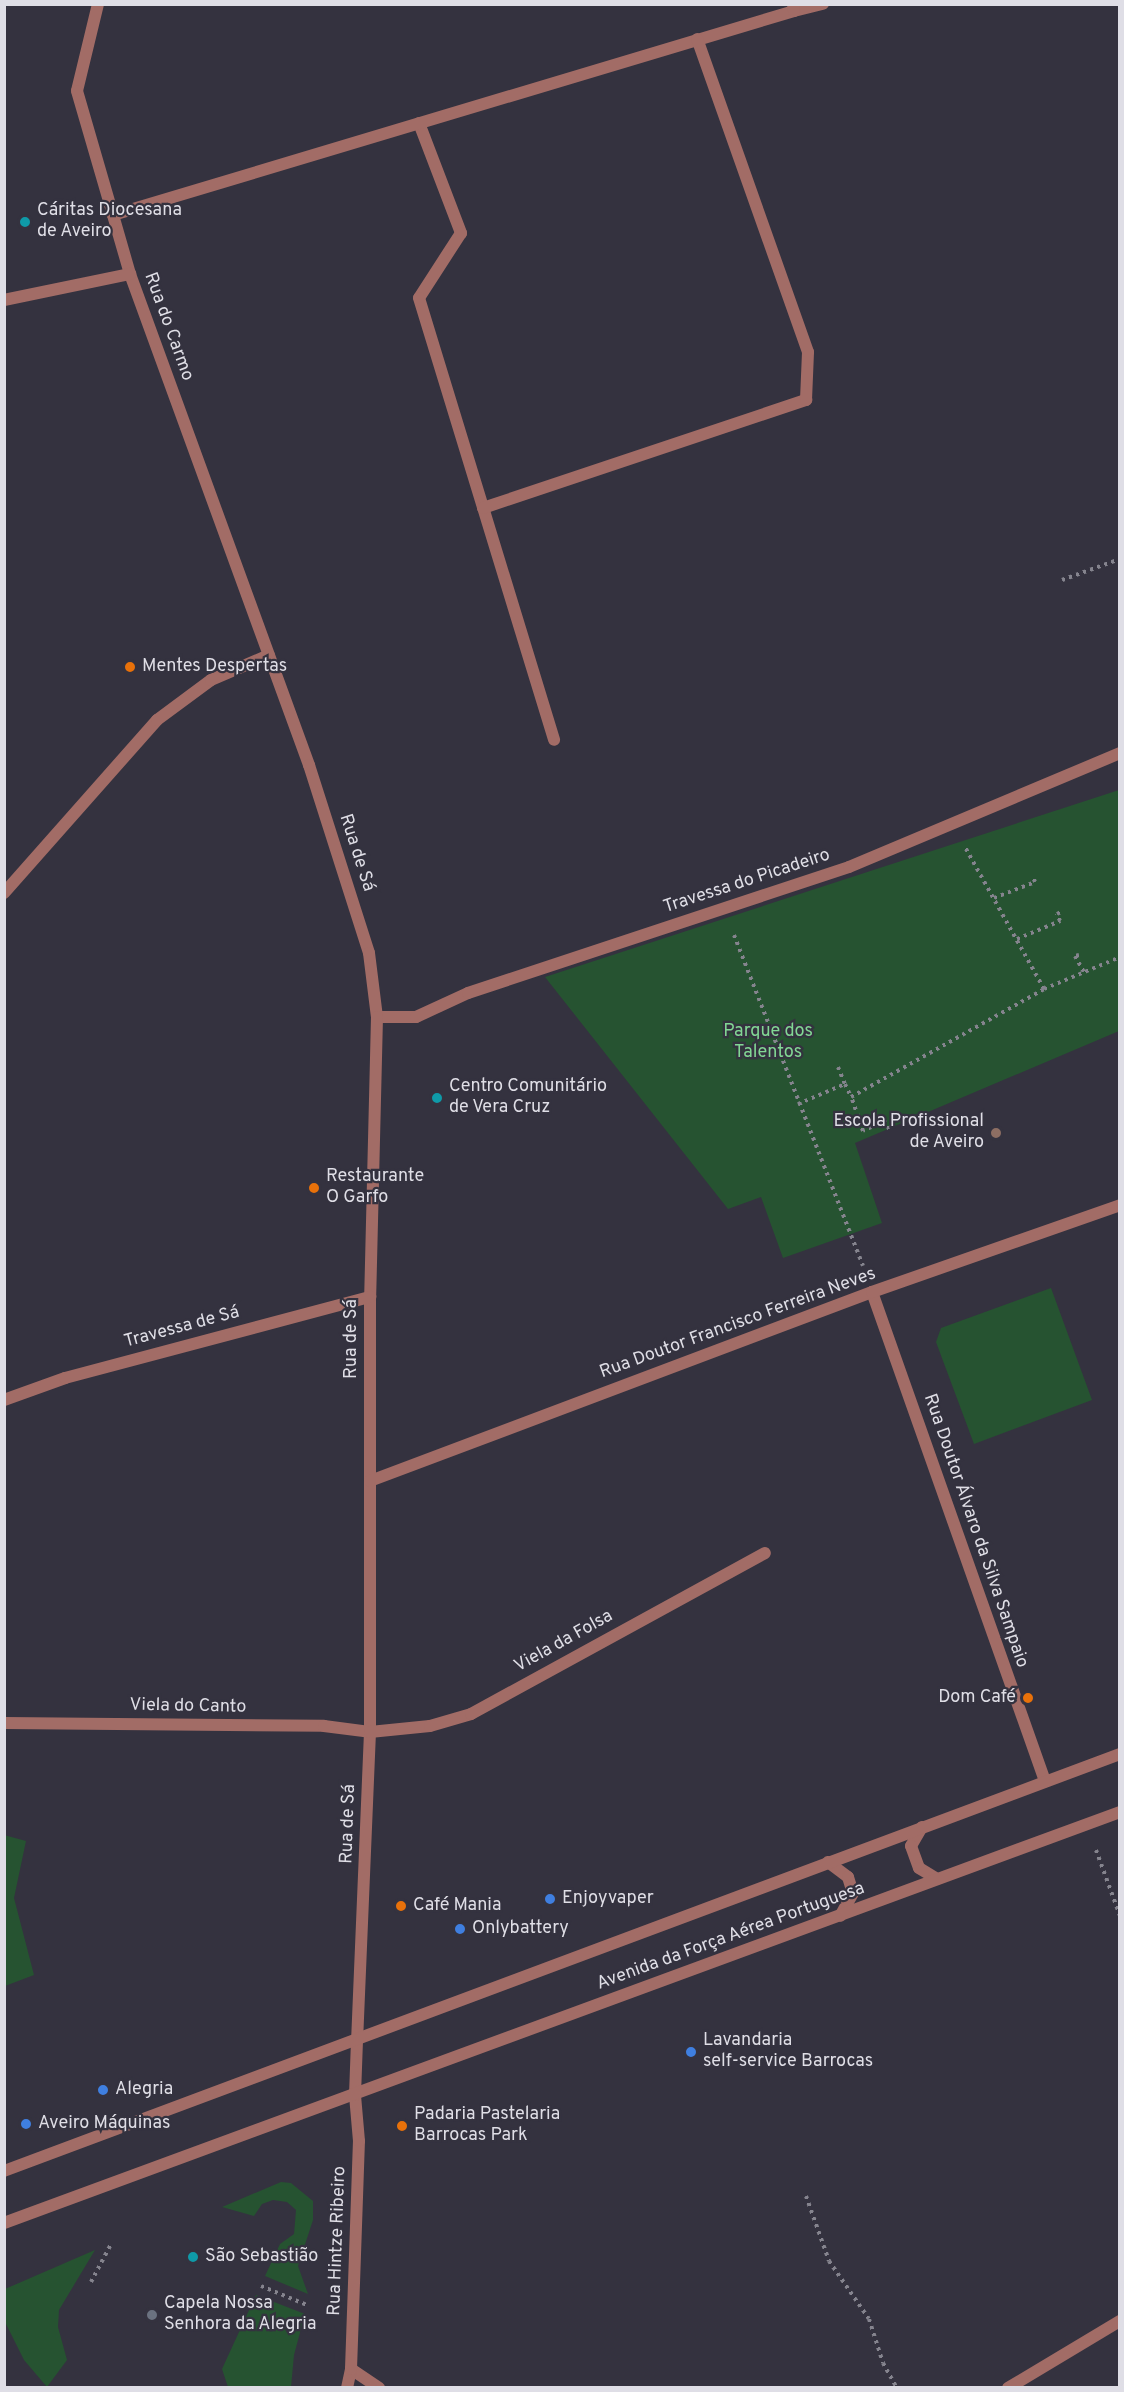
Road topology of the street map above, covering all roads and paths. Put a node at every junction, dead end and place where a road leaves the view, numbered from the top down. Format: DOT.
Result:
graph roads {
  1 [pos="98,4"];
  2 [pos="823,4"];
  3 [pos="794,8"];
  4 [pos="697,39"];
  5 [pos="419,123"];
  6 [pos="113,215"];
  7 [pos="130,274"];
  8 [pos="4,300"];
  9 [pos="483,508"];
  10 [pos="1119,559"];
  11 [pos="1062,580"];
  12 [pos="269,655"];
  13 [pos="554,740"];
  14 [pos="1119,753"];
  15 [pos="952,822"];
  16 [pos="1033,877"];
  17 [pos="4,893"];
  18 [pos="994,898"];
  19 [pos="724,909"];
  20 [pos="1063,911"];
  21 [pos="1017,939"];
  22 [pos="1079,955"];
  23 [pos="1119,957"];
  24 [pos="1084,972"];
  25 [pos="1044,989"];
  26 [pos="377,1017"];
  27 [pos="838,1067"];
  28 [pos="845,1084"];
  29 [pos="851,1097"];
  30 [pos="798,1104"];
  31 [pos="889,1129"];
  32 [pos="1119,1205"];
  33 [pos="872,1292"];
  34 [pos="370,1297"];
  35 [pos="4,1400"];
  36 [pos="370,1481"];
  37 [pos="765,1553"];
  38 [pos="4,1723"];
  39 [pos="370,1732"];
  40 [pos="1119,1754"];
  41 [pos="1046,1781"];
  42 [pos="1119,1812"];
  43 [pos="1087,1824"];
  44 [pos="922,1827"];
  45 [pos="828,1862"];
  46 [pos="937,1879"];
  47 [pos="840,1916"];
  48 [pos="1119,1916"];
  49 [pos="357,2040"];
  50 [pos="355,2094"];
  51 [pos="4,2171"];
  52 [pos="806,2196"];
  53 [pos="4,2223"];
  54 [pos="110,2246"];
  55 [pos="91,2282"];
  56 [pos="261,2286"];
  57 [pos="307,2305"];
  58 [pos="1119,2321"];
  59 [pos="351,2369"];
  60 [pos="347,2388"];
  61 [pos="379,2388"];
  62 [pos="897,2388"];
  63 [pos="1008,2388"];
  1 -- 6 [label="street, Rua do Carmo"];
  2 -- 3 [label="street"];
  3 -- 4 [label="street"];
  4 -- 5 [label="street"];
  4 -- 9 [label="street"];
  5 -- 6 [label="street"];
  5 -- 9 [label="street"];
  6 -- 7 [label="street, Rua do Carmo"];
  7 -- 8 [label="street"];
  7 -- 12 [label="street, Rua do Carmo"];
  9 -- 13 [label="street"];
  10 -- 11 [label="path"];
  12 -- 17 [label="street"];
  12 -- 26 [label="street, Rua de Sá"];
  14 -- 15 [label="street, Travessa do Picadeiro"];
  15 -- 18 [label="path"];
  15 -- 19 [label="street, Travessa do Picadeiro"];
  16 -- 18 [label="path"];
  18 -- 21 [label="path"];
  19 -- 26 [label="street, Travessa do Picadeiro"];
  19 -- 30 [label="path"];
  20 -- 21 [label="path"];
  21 -- 25 [label="path"];
  22 -- 24 [label="path"];
  23 -- 24 [label="path"];
  24 -- 25 [label="path"];
  25 -- 29 [label="path"];
  26 -- 34 [label="street, Rua de Sá"];
  27 -- 28 [label="path"];
  28 -- 29 [label="path"];
  28 -- 30 [label="path"];
  29 -- 31 [label="path"];
  30 -- 33 [label="path"];
  32 -- 33 [label="street, Rua Doutor Francisco Ferreira Neves"];
  33 -- 36 [label="street, Rua Doutor Francisco Ferreira Neves"];
  33 -- 41 [label="street, Rua Doutor Álvaro da Silva Sampaio"];
  34 -- 35 [label="street, Travessa de Sá"];
  34 -- 36 [label="street, Rua de Sá"];
  36 -- 39 [label="street, Rua de Sá"];
  37 -- 39 [label="street, Viela da Folsa"];
  38 -- 39 [label="street, Viela do Canto"];
  39 -- 49 [label="street, Rua de Sá"];
  40 -- 41 [label="street, Avenida da Força Aérea Portuguesa"];
  41 -- 44 [label="street, Avenida da Força Aérea Portuguesa"];
  42 -- 43 [label="street, Avenida da Força Aérea Portuguesa"];
  43 -- 46 [label="street, Avenida da Força Aérea Portuguesa"];
  43 -- 48 [label="path"];
  44 -- 45 [label="street, Avenida da Força Aérea Portuguesa"];
  44 -- 46 [label="street"];
  45 -- 47 [label="street"];
  45 -- 49 [label="street, Avenida da Força Aérea Portuguesa"];
  46 -- 47 [label="street, Avenida da Força Aérea Portuguesa"];
  47 -- 50 [label="street, Avenida da Força Aérea Portuguesa"];
  49 -- 50 [label="street, Rua de Sá"];
  49 -- 51 [label="street, Avenida da Força Aérea Portuguesa"];
  50 -- 53 [label="street, Avenida da Força Aérea Portuguesa"];
  50 -- 59 [label="street, Rua Hintze Ribeiro"];
  52 -- 62 [label="path"];
  54 -- 55 [label="path"];
  56 -- 57 [label="path"];
  58 -- 63 [label="street"];
  59 -- 60 [label="street, Rua Hintze Ribeiro"];
  59 -- 61 [label="street"];
}
